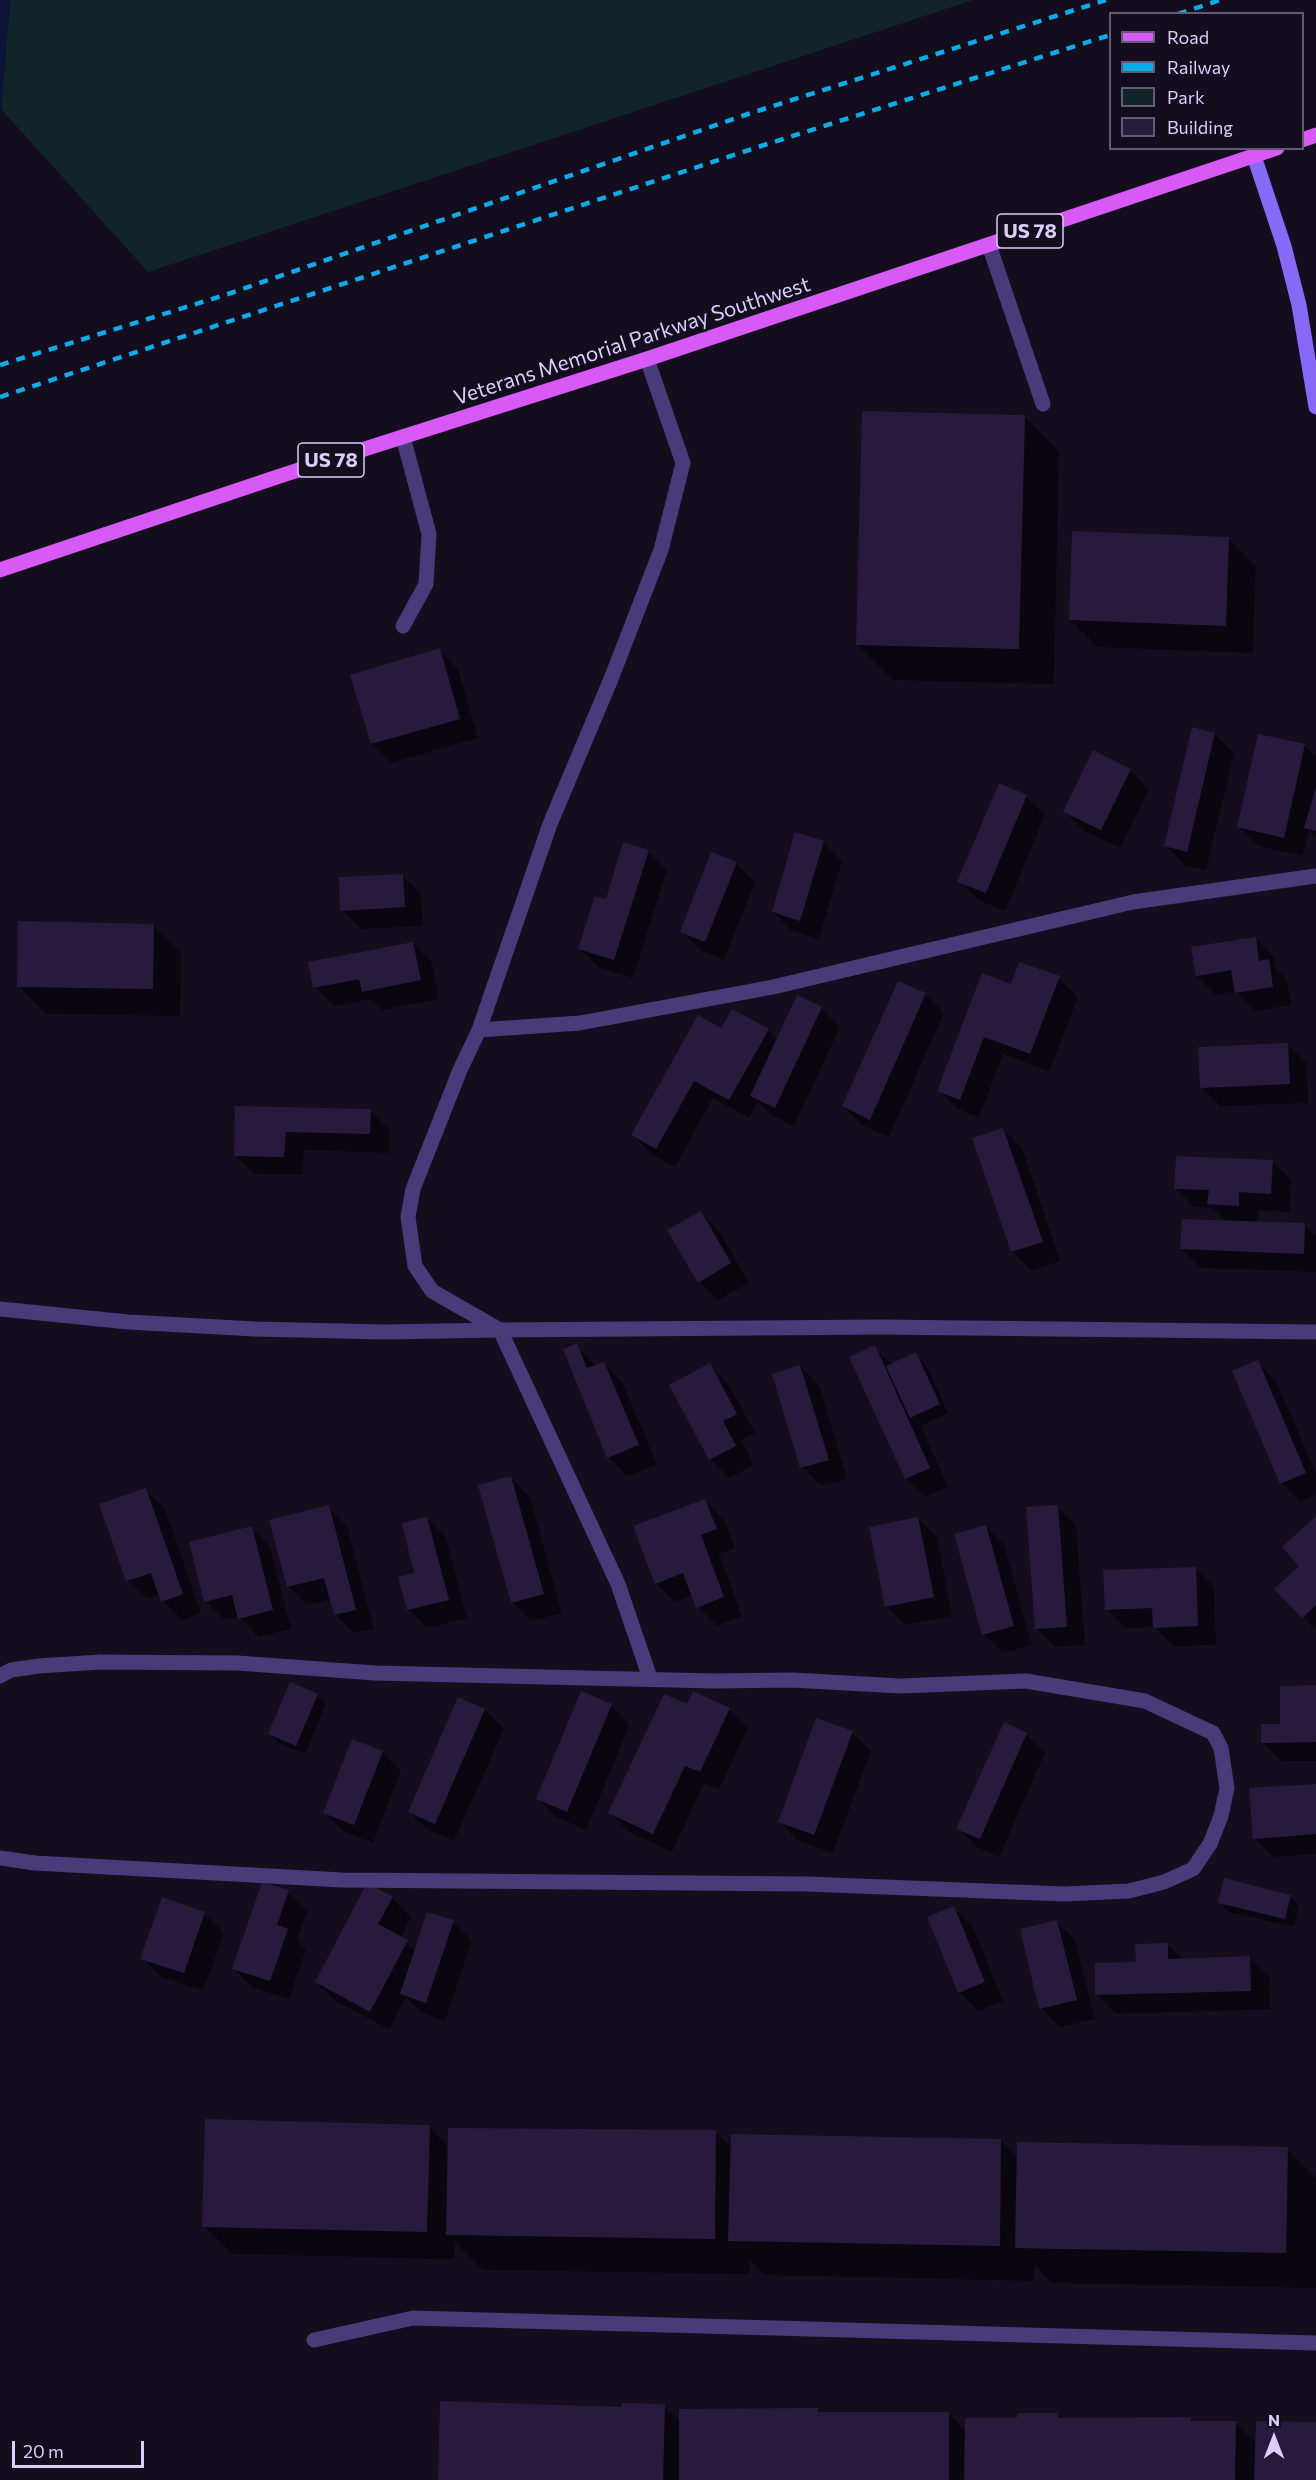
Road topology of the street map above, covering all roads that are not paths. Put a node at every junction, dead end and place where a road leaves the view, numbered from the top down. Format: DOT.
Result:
graph roads {
  1 [pos="1271,150"];
  2 [pos="1254,156"];
  3 [pos="989,245"];
  4 [pos="647,359"];
  5 [pos="1043,404"];
  6 [pos="1316,407"];
  7 [pos="403,438"];
  8 [pos="0,570"];
  9 [pos="403,626"];
  10 [pos="1316,876"];
  11 [pos="479,1030"];
  12 [pos="0,1309"];
  13 [pos="500,1330"];
  14 [pos="1316,1332"];
  15 [pos="0,1676"];
  16 [pos="650,1678"];
  17 [pos="0,1858"];
  18 [pos="314,2340"];
  19 [pos="1316,2343"];
  1 -- 2 [label="main road, Veterans Memorial Parkway Southwest / US 78"];
  2 -- 3 [label="main road, Veterans Memorial Parkway Southwest / US 78"];
  2 -- 6 [label="main road"];
  3 -- 4 [label="main road, Veterans Memorial Parkway Southwest / US 78"];
  3 -- 5 [label="street"];
  4 -- 7 [label="main road, Veterans Memorial Parkway Southwest / US 78"];
  4 -- 11 [label="street"];
  7 -- 8 [label="main road, Veterans Memorial Parkway Southwest / US 78"];
  7 -- 9 [label="street"];
  10 -- 11 [label="street"];
  11 -- 13 [label="street"];
  12 -- 13 [label="street"];
  13 -- 14 [label="street"];
  13 -- 16 [label="street"];
  15 -- 16 [label="street"];
  16 -- 17 [label="street"];
  18 -- 19 [label="street"];
}
